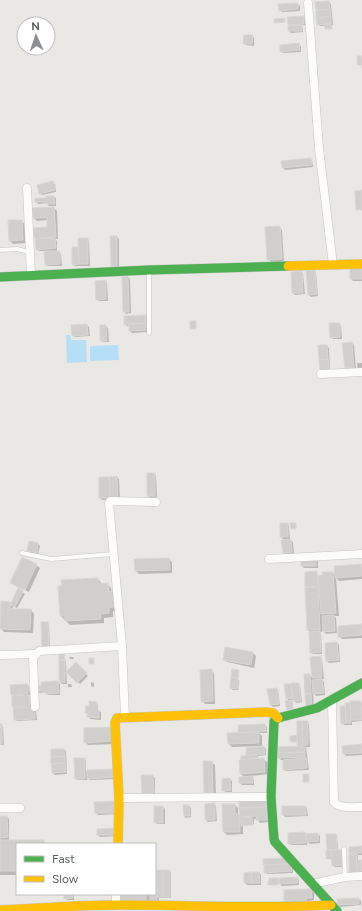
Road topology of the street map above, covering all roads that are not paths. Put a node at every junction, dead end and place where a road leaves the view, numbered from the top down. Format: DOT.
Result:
graph roads {
  1 [pos="308,3"];
  2 [pos="27,188"];
  3 [pos="0,250"];
  4 [pos="30,252"];
  5 [pos="362,264"];
  6 [pos="333,265"];
  7 [pos="149,270"];
  8 [pos="31,275"];
  9 [pos="0,277"];
  10 [pos="149,333"];
  11 [pos="362,372"];
  12 [pos="321,374"];
  13 [pos="156,502"];
  14 [pos="22,553"];
  15 [pos="113,554"];
  16 [pos="362,554"];
  17 [pos="269,559"];
  18 [pos="122,646"];
  19 [pos="36,654"];
  20 [pos="0,655"];
  21 [pos="362,683"];
  22 [pos="332,700"];
  23 [pos="35,707"];
  24 [pos="125,718"];
  25 [pos="278,718"];
  26 [pos="271,797"];
  27 [pos="119,798"];
  28 [pos="0,808"];
  29 [pos="20,808"];
  30 [pos="362,808"];
  31 [pos="118,843"];
  32 [pos="344,849"];
  33 [pos="362,876"];
  34 [pos="345,877"];
  35 [pos="312,884"];
  36 [pos="116,895"];
  37 [pos="120,907"];
  38 [pos="181,908"];
  39 [pos="334,908"];
  40 [pos="67,909"];
  41 [pos="243,909"];
  42 [pos="300,909"];
  43 [pos="5,910"];
  1 -- 6 [label="street"];
  2 -- 4 [label="street"];
  3 -- 4 [label="lane"];
  4 -- 8 [label="street"];
  5 -- 6 [label="street"];
  6 -- 7 [label="street"];
  7 -- 8 [label="street"];
  7 -- 10 [label="lane"];
  8 -- 9 [label="street"];
  11 -- 12 [label="street"];
  13 -- 15 [label="street"];
  14 -- 15 [label="lane"];
  15 -- 18 [label="street"];
  16 -- 17 [label="street"];
  18 -- 19 [label="street"];
  18 -- 24 [label="street"];
  19 -- 20 [label="street"];
  19 -- 23 [label="street"];
  21 -- 22 [label="street"];
  22 -- 25 [label="street"];
  22 -- 30 [label="street"];
  24 -- 25 [label="street"];
  24 -- 27 [label="street"];
  25 -- 26 [label="street"];
  26 -- 27 [label="street"];
  26 -- 35 [label="street"];
  27 -- 31 [label="street"];
  28 -- 29 [label="street"];
  32 -- 34 [label="lane"];
  33 -- 34 [label="street"];
  34 -- 35 [label="street"];
  35 -- 39 [label="street"];
  36 -- 37 [label="street"];
  37 -- 38 [label="street"];
  37 -- 40 [label="street"];
  38 -- 41 [label="street"];
  39 -- 42 [label="street"];
  40 -- 43 [label="street"];
  41 -- 42 [label="street"];
}
